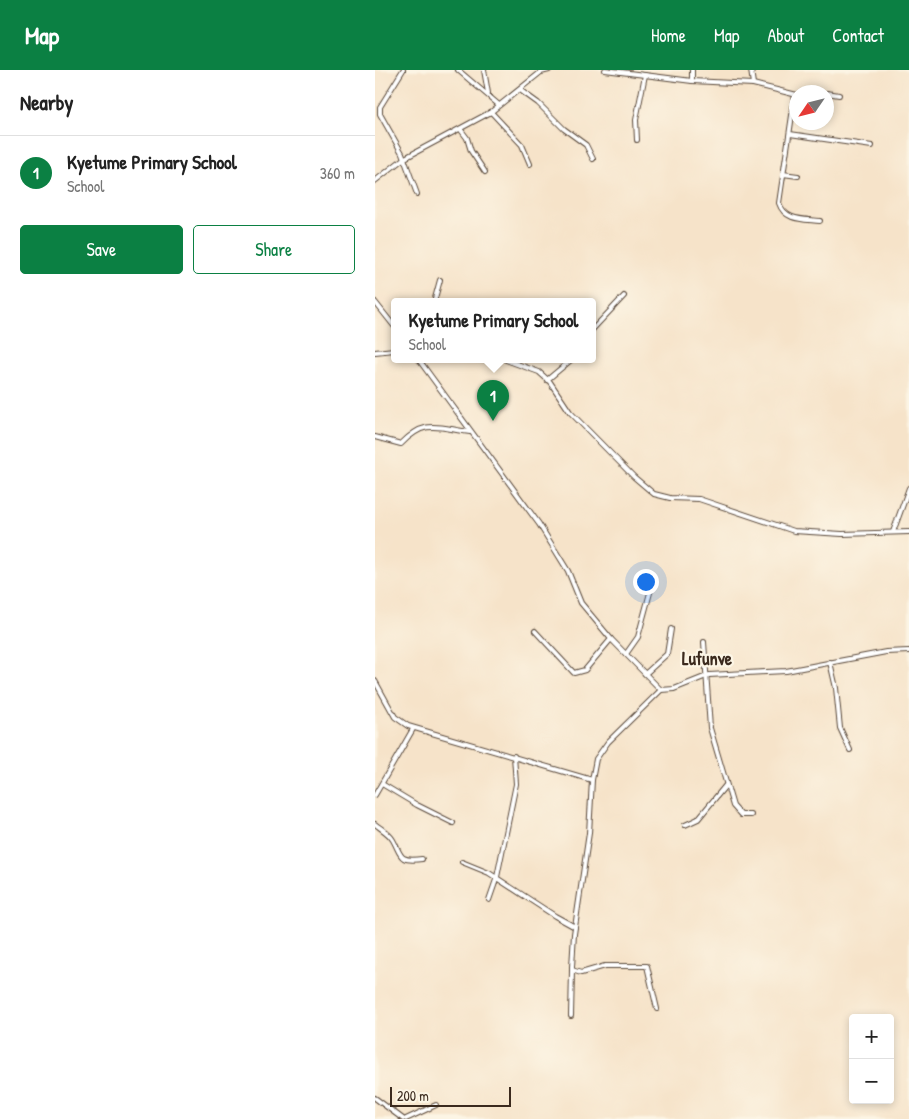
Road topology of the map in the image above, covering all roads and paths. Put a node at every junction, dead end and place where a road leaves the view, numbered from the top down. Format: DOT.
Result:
graph roads {
  1 [pos="403,70"];
  2 [pos="458,70"];
  3 [pos="484,70"];
  4 [pos="549,70"];
  5 [pos="605,70"];
  6 [pos="692,70"];
  7 [pos="751,70"];
  8 [pos="645,75"];
  9 [pos="692,81"];
  10 [pos="753,84"];
  11 [pos="520,90"];
  12 [pos="488,93"];
  13 [pos="789,93"];
  14 [pos="834,94"];
  15 [pos="839,95"];
  16 [pos="499,105"];
  17 [pos="491,112"];
  18 [pos="461,130"];
  19 [pos="791,130"];
  20 [pos="790,134"];
  21 [pos="637,140"];
  22 [pos="872,146"];
  23 [pos="403,159"];
  24 [pos="593,159"];
  25 [pos="530,164"];
  26 [pos="485,172"];
  27 [pos="783,174"];
  28 [pos="798,176"];
  29 [pos="375,181"];
  30 [pos="417,194"];
  31 [pos="820,221"];
  32 [pos="440,280"];
  33 [pos="625,296"];
  34 [pos="435,298"];
  35 [pos="375,302"];
  36 [pos="596,321"];
  37 [pos="391,322"];
  38 [pos="391,350"];
  39 [pos="375,352"];
  40 [pos="421,363"];
  41 [pos="514,363"];
  42 [pos="567,363"];
  43 [pos="547,380"];
  44 [pos="470,432"];
  45 [pos="375,437"];
  46 [pos="909,488"];
  47 [pos="893,532"];
  48 [pos="909,532"];
  49 [pos="651,589"];
  50 [pos="671,629"];
  51 [pos="535,631"];
  52 [pos="611,639"];
  53 [pos="704,642"];
  54 [pos="909,651"];
  55 [pos="626,654"];
  56 [pos="830,662"];
  57 [pos="645,674"];
  58 [pos="705,676"];
  59 [pos="375,681"];
  60 [pos="661,690"];
  61 [pos="413,729"];
  62 [pos="850,750"];
  63 [pos="514,756"];
  64 [pos="592,780"];
  65 [pos="382,784"];
  66 [pos="726,785"];
  67 [pos="375,795"];
  68 [pos="751,815"];
  69 [pos="453,823"];
  70 [pos="375,824"];
  71 [pos="685,825"];
  72 [pos="422,859"];
  73 [pos="462,862"];
  74 [pos="497,877"];
  75 [pos="489,900"];
  76 [pos="575,927"];
  77 [pos="572,970"];
  78 [pos="657,1009"];
  79 [pos="571,1016"];
  80 [pos="375,1098"];
  81 [pos="436,1105"];
  82 [pos="405,1119"];
  1 -- 23 [label="street"];
  2 -- 12 [label="street"];
  3 -- 12 [label="street"];
  4 -- 11 [label="street"];
  5 -- 8 [label="street"];
  6 -- 9 [label="street"];
  7 -- 10 [label="street"];
  8 -- 9 [label="street"];
  8 -- 21 [label="street"];
  9 -- 10 [label="street"];
  10 -- 13 [label="street"];
  11 -- 16 [label="street"];
  11 -- 24 [label="street"];
  12 -- 16 [label="street"];
  14 -- 15 [label="street"];
  16 -- 17 [label="street"];
  17 -- 18 [label="street"];
  17 -- 25 [label="street"];
  18 -- 23 [label="street"];
  18 -- 26 [label="street"];
  19 -- 20 [label="street"];
  20 -- 22 [label="street"];
  20 -- 27 [label="street"];
  23 -- 29 [label="street"];
  23 -- 30 [label="street"];
  27 -- 28 [label="street"];
  27 -- 31 [label="street"];
  32 -- 34 [label="street"];
  33 -- 36 [label="street"];
  35 -- 37 [label="street"];
  38 -- 39 [label="street"];
  40 -- 44 [label="street"];
  41 -- 43 [label="street"];
  42 -- 43 [label="street"];
  43 -- 47 [label="street"];
  44 -- 45 [label="street"];
  44 -- 52 [label="street"];
  46 -- 47 [label="street"];
  47 -- 48 [label="street"];
  49 -- 55 [label="street"];
  50 -- 57 [label="street"];
  51 -- 52 [label="street"];
  52 -- 55 [label="street"];
  53 -- 58 [label="street"];
  54 -- 56 [label="street"];
  55 -- 57 [label="street"];
  56 -- 58 [label="street"];
  56 -- 62 [label="street"];
  57 -- 60 [label="street"];
  58 -- 60 [label="street"];
  58 -- 66 [label="street"];
  59 -- 61 [label="street"];
  60 -- 64 [label="street"];
  61 -- 63 [label="street"];
  61 -- 65 [label="street"];
  63 -- 64 [label="street"];
  63 -- 74 [label="street"];
  64 -- 76 [label="street"];
  65 -- 67 [label="street"];
  65 -- 69 [label="street"];
  66 -- 68 [label="street"];
  66 -- 71 [label="street"];
  70 -- 72 [label="street"];
  73 -- 74 [label="street"];
  74 -- 75 [label="street"];
  74 -- 76 [label="street"];
  76 -- 77 [label="street"];
  77 -- 78 [label="street"];
  77 -- 79 [label="street"];
  80 -- 82 [label="street"];
  81 -- 82 [label="street"];
}
